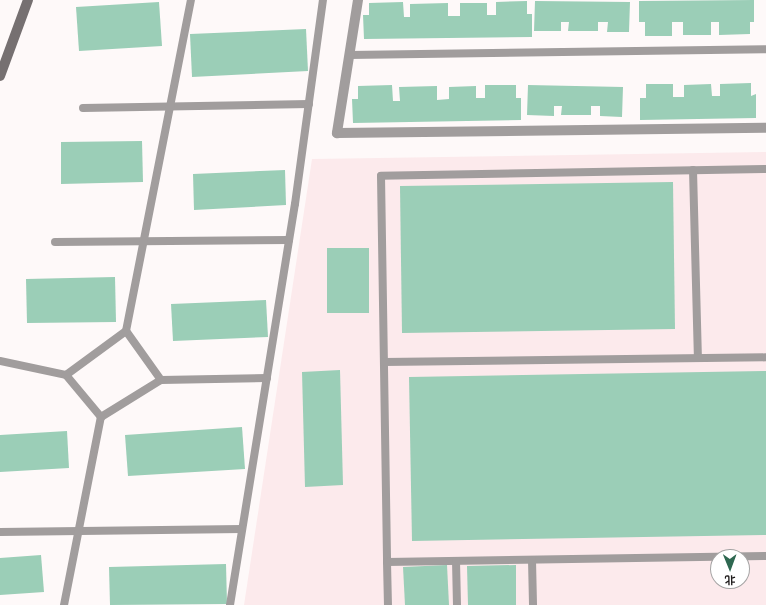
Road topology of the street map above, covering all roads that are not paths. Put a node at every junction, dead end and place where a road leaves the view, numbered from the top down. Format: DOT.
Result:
graph roads {
  1 [pos="28,0"];
  2 [pos="191,0"];
  3 [pos="323,0"];
  4 [pos="358,0"];
  5 [pos="766,49"];
  6 [pos="349,55"];
  7 [pos="0,76"];
  8 [pos="309,104"];
  9 [pos="170,106"];
  10 [pos="83,108"];
  11 [pos="766,128"];
  12 [pos="766,169"];
  13 [pos="693,170"];
  14 [pos="289,240"];
  15 [pos="143,241"];
  16 [pos="55,242"];
  17 [pos="126,331"];
  18 [pos="766,357"];
  19 [pos="698,358"];
  20 [pos="0,361"];
  21 [pos="384,362"];
  22 [pos="66,374"];
  23 [pos="267,378"];
  24 [pos="161,380"];
  25 [pos="100,417"];
  26 [pos="242,529"];
  27 [pos="79,531"];
  28 [pos="0,532"];
  29 [pos="766,556"];
  30 [pos="532,560"];
  31 [pos="456,561"];
  32 [pos="387,562"];
  33 [pos="64,605"];
  34 [pos="230,605"];
  35 [pos="388,605"];
  36 [pos="457,605"];
  37 [pos="533,605"];
  1 -- 7 [label="street"];
  2 -- 9 [label="lane"];
  3 -- 8 [label="lane"];
  4 -- 6 [label="street"];
  5 -- 6 [label="lane"];
  6 -- 11 [label="street"];
  8 -- 9 [label="lane"];
  8 -- 14 [label="lane"];
  9 -- 10 [label="lane"];
  9 -- 15 [label="lane"];
  12 -- 13 [label="lane"];
  13 -- 19 [label="lane"];
  13 -- 21 [label="lane"];
  14 -- 15 [label="lane"];
  14 -- 23 [label="lane"];
  15 -- 16 [label="lane"];
  15 -- 17 [label="lane"];
  17 -- 22 [label="lane"];
  17 -- 24 [label="lane"];
  18 -- 19 [label="lane"];
  19 -- 21 [label="lane"];
  20 -- 22 [label="lane"];
  21 -- 32 [label="lane"];
  22 -- 25 [label="lane"];
  23 -- 24 [label="lane"];
  23 -- 26 [label="lane"];
  24 -- 25 [label="lane"];
  25 -- 27 [label="lane"];
  26 -- 27 [label="lane"];
  26 -- 34 [label="lane"];
  27 -- 28 [label="lane"];
  27 -- 33 [label="lane"];
  29 -- 30 [label="lane"];
  30 -- 31 [label="lane"];
  30 -- 37 [label="lane"];
  31 -- 32 [label="lane"];
  31 -- 36 [label="lane"];
  32 -- 35 [label="lane"];
}
